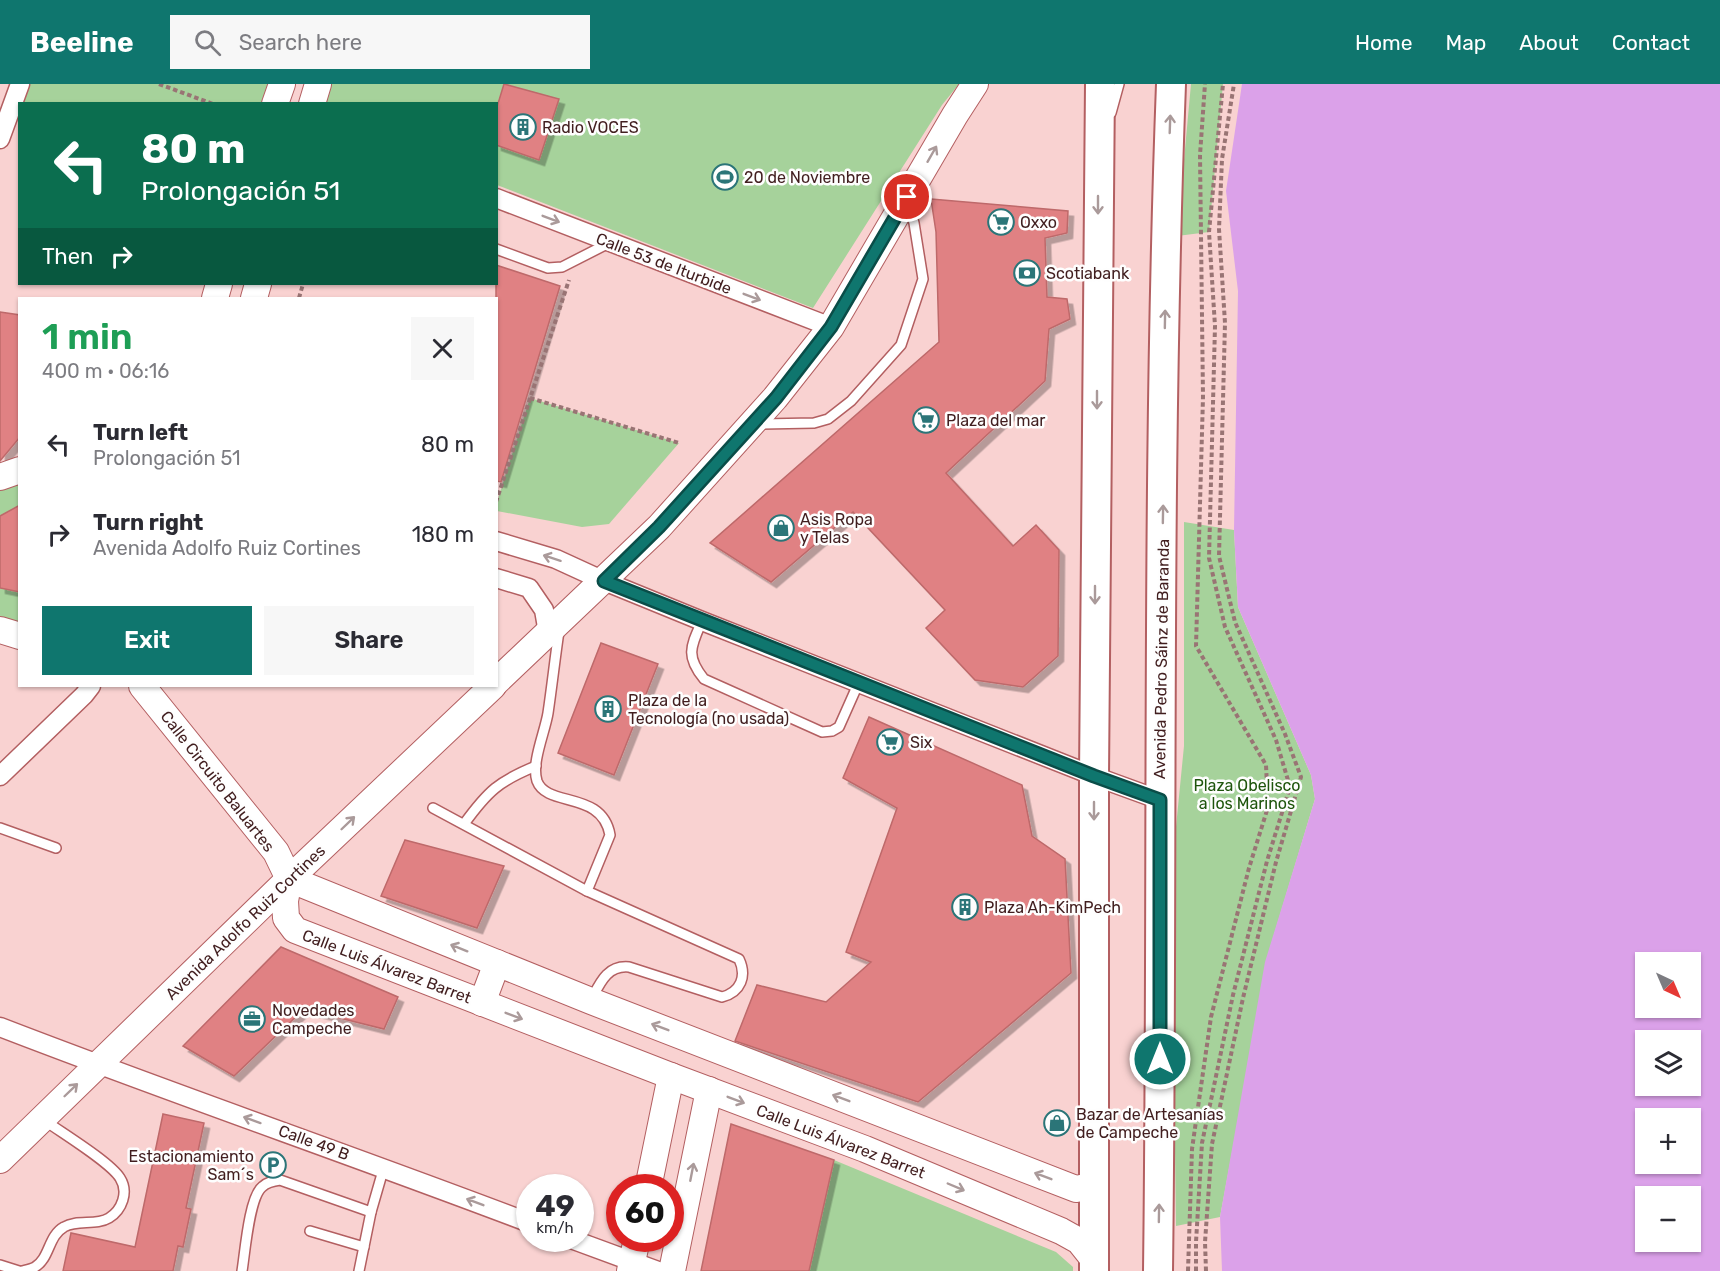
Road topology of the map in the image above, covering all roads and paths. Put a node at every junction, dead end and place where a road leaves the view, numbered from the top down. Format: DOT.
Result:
graph roads {
  1 [pos="20,84"];
  2 [pos="159,84"];
  3 [pos="282,84"];
  4 [pos="318,84"];
  5 [pos="975,84"];
  6 [pos="1100,84"];
  7 [pos="1119,84"];
  8 [pos="1171,84"];
  9 [pos="1205,84"];
  10 [pos="1222,84"];
  11 [pos="1234,84"];
  12 [pos="172,86"];
  13 [pos="208,102"];
  14 [pos="276,102"];
  15 [pos="313,102"];
  16 [pos="0,140"];
  17 [pos="1099,156"];
  18 [pos="907,197"];
  19 [pos="498,199"];
  20 [pos="611,242"];
  21 [pos="498,250"];
  22 [pos="569,280"];
  23 [pos="831,327"];
  24 [pos="530,398"];
  25 [pos="754,424"];
  26 [pos="679,443"];
  27 [pos="18,471"];
  28 [pos="0,477"];
  29 [pos="498,496"];
  30 [pos="498,542"];
  31 [pos="498,579"];
  32 [pos="604,581"];
  33 [pos="702,621"];
  34 [pos="554,628"];
  35 [pos="0,630"];
  36 [pos="18,635"];
  37 [pos="498,680"];
  38 [pos="859,682"];
  39 [pos="90,687"];
  40 [pos="143,687"];
  41 [pos="492,687"];
  42 [pos="537,766"];
  43 [pos="1094,776"];
  44 [pos="0,777"];
  45 [pos="1160,800"];
  46 [pos="433,808"];
  47 [pos="464,824"];
  48 [pos="0,828"];
  49 [pos="56,848"];
  50 [pos="289,879"];
  51 [pos="587,891"];
  52 [pos="497,963"];
  53 [pos="561,989"];
  54 [pos="591,1001"];
  55 [pos="482,1003"];
  56 [pos="0,1027"];
  57 [pos="547,1028"];
  58 [pos="97,1065"];
  59 [pos="672,1076"];
  60 [pos="709,1090"];
  61 [pos="879,1113"];
  62 [pos="42,1118"];
  63 [pos="866,1149"];
  64 [pos="0,1160"];
  65 [pos="384,1167"];
  66 [pos="651,1174"];
  67 [pos="1095,1179"];
  68 [pos="371,1212"];
  69 [pos="516,1218"];
  70 [pos="310,1231"];
  71 [pos="594,1246"];
  72 [pos="364,1247"];
  73 [pos="633,1257"];
  74 [pos="0,1265"];
  75 [pos="1094,1266"];
  76 [pos="21,1271"];
  77 [pos="242,1271"];
  78 [pos="359,1271"];
  79 [pos="658,1271"];
  80 [pos="672,1271"];
  81 [pos="1158,1271"];
  82 [pos="1188,1271"];
  83 [pos="1196,1271"];
  84 [pos="1206,1271"];
  1 -- 16 [label="street"];
  2 -- 12 [label="path"];
  3 -- 14 [label="main road"];
  4 -- 15 [label="main road"];
  18 -- 5 [label="main road, one-way"];
  6 -- 17 [label="main road"];
  7 -- 17 [label="lane"];
  45 -- 8 [label="main road, Avenida Pedro Sáinz de Baranda, one-way"];
  9 -- 82 [label="path"];
  10 -- 83 [label="path"];
  11 -- 84 [label="path"];
  12 -- 13 [label="path"];
  17 -- 43 [label="main road, one-way"];
  18 -- 23 [label="main road"];
  18 -- 25 [label="lane"];
  19 -- 20 [label="street, Calle 53 de Iturbide, one-way"];
  20 -- 21 [label="lane"];
  20 -- 23 [label="street, Calle 53 de Iturbide, one-way"];
  22 -- 24 [label="path"];
  23 -- 25 [label="main road"];
  24 -- 26 [label="path"];
  24 -- 29 [label="path"];
  25 -- 32 [label="main road"];
  27 -- 28 [label="main road"];
  32 -- 30 [label="street, one-way"];
  31 -- 34 [label="street"];
  32 -- 33 [label="street"];
  32 -- 34 [label="main road"];
  33 -- 38 [label="street"];
  33 -- 38 [label="lane"];
  34 -- 37 [label="main road"];
  34 -- 42 [label="lane"];
  35 -- 36 [label="main road"];
  38 -- 43 [label="street"];
  39 -- 44 [label="street"];
  40 -- 50 [label="main road, Calle Circuito Baluartes"];
  50 -- 41 [label="main road, Avenida Adolfo Ruiz Cortines, one-way"];
  42 -- 47 [label="lane"];
  42 -- 51 [label="lane"];
  43 -- 45 [label="street"];
  43 -- 67 [label="main road, one-way"];
  81 -- 45 [label="main road, Avenida Pedro Sáinz de Baranda, one-way"];
  46 -- 47 [label="lane"];
  47 -- 51 [label="lane"];
  48 -- 49 [label="lane"];
  52 -- 50 [label="main road, one-way"];
  50 -- 55 [label="main road, Calle Luis Álvarez Barret"];
  50 -- 58 [label="main road, Avenida Adolfo Ruiz Cortines"];
  51 -- 54 [label="lane"];
  52 -- 53 [label="main road"];
  52 -- 55 [label="main road"];
  53 -- 54 [label="main road"];
  53 -- 57 [label="main road"];
  61 -- 54 [label="main road, one-way"];
  55 -- 57 [label="main road, Calle Luis Álvarez Barret, one-way"];
  56 -- 58 [label="street, Calle 49 B"];
  57 -- 59 [label="main road, Calle Luis Álvarez Barret"];
  62 -- 58 [label="main road, Avenida Adolfo Ruiz Cortines, one-way"];
  65 -- 58 [label="street, Calle 49 B, one-way"];
  59 -- 60 [label="main road, Calle Luis Álvarez Barret"];
  59 -- 66 [label="main road"];
  60 -- 63 [label="main road, Calle Luis Álvarez Barret, one-way"];
  80 -- 60 [label="main road, one-way"];
  61 -- 63 [label="main road"];
  67 -- 61 [label="main road, one-way"];
  62 -- 64 [label="main road, Avenida Adolfo Ruiz Cortines"];
  62 -- 76 [label="lane"];
  63 -- 75 [label="main road, Calle Luis Álvarez Barret, one-way"];
  65 -- 68 [label="lane"];
  69 -- 65 [label="street, Calle 49 B, one-way"];
  67 -- 75 [label="main road"];
  68 -- 72 [label="lane"];
  68 -- 77 [label="lane"];
  70 -- 72 [label="lane"];
  71 -- 73 [label="street"];
  72 -- 78 [label="lane"];
  73 -- 79 [label="street"];
  74 -- 76 [label="lane"];
}
